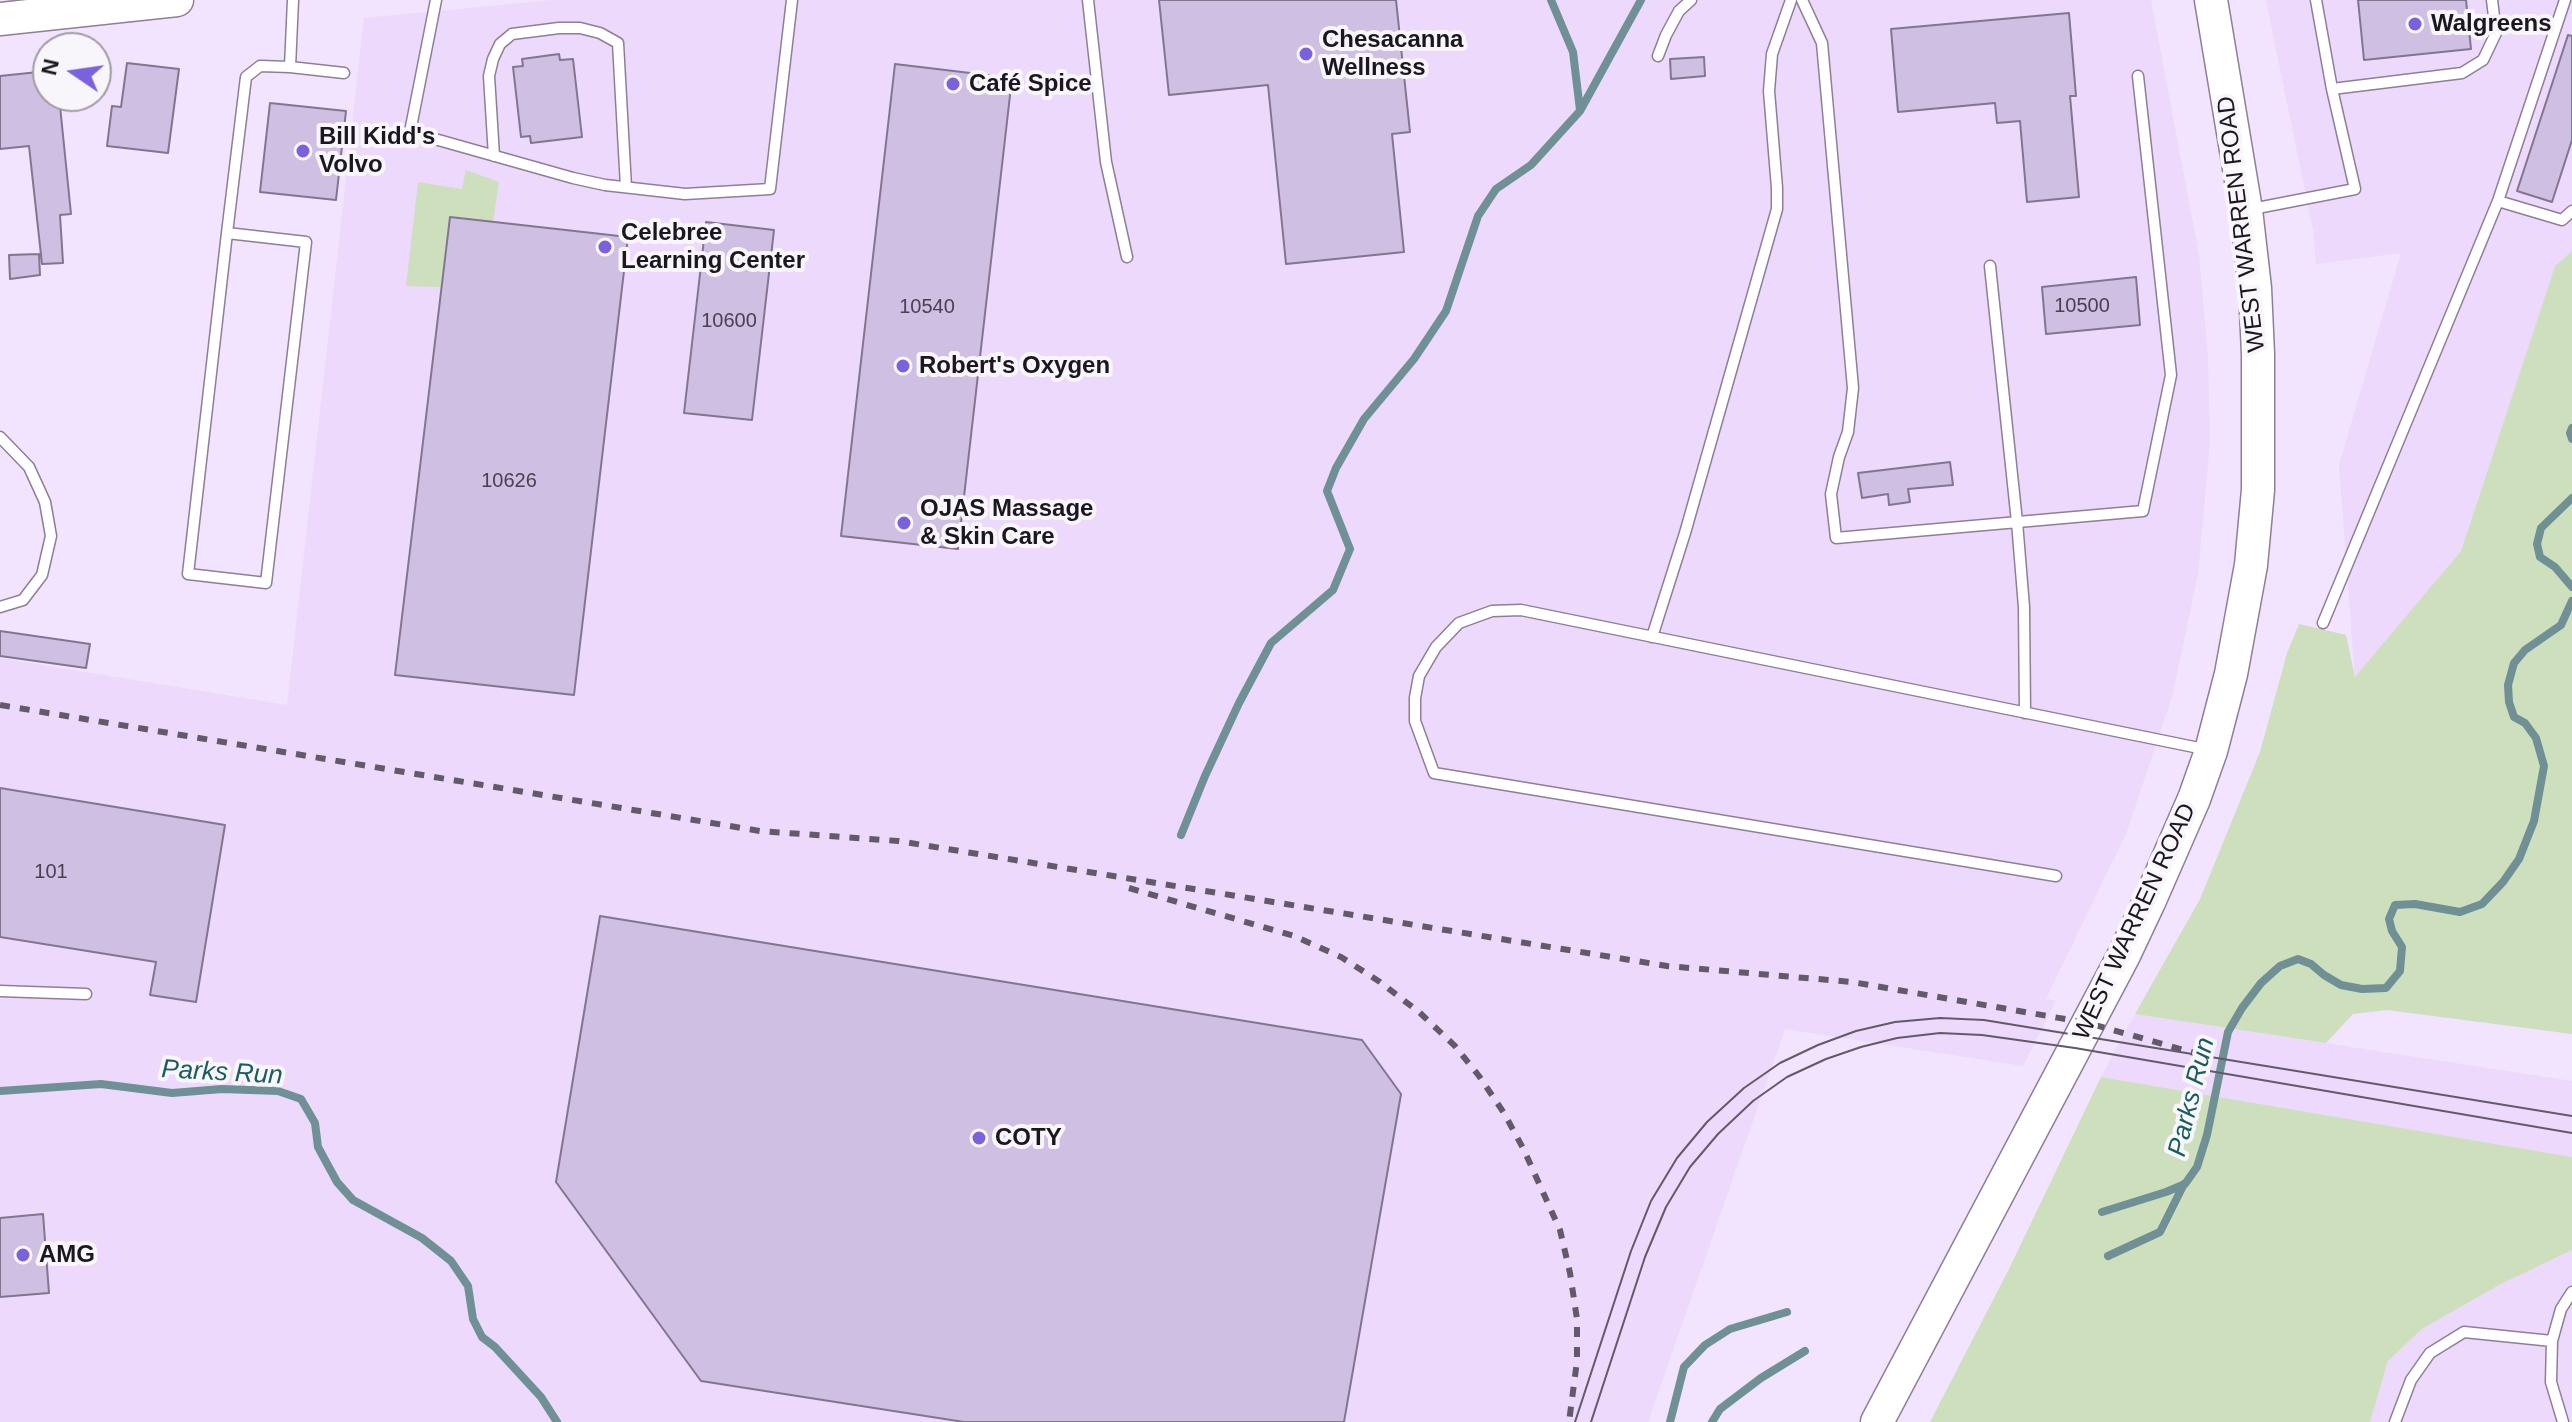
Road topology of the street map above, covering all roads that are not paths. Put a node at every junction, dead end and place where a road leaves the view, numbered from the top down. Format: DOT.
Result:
graph roads {
  1 [pos="177,0"];
  2 [pos="293,0"];
  3 [pos="436,0"];
  4 [pos="792,0"];
  5 [pos="1088,0"];
  6 [pos="1691,0"];
  7 [pos="1791,0"];
  8 [pos="1802,0"];
  9 [pos="2211,0"];
  10 [pos="2316,0"];
  11 [pos="2492,0"];
  12 [pos="2565,0"];
  13 [pos="40,7"];
  14 [pos="0,19"];
  15 [pos="1658,56"];
  16 [pos="290,67"];
  17 [pos="344,73"];
  18 [pos="2138,76"];
  19 [pos="2332,89"];
  20 [pos="494,156"];
  21 [pos="626,187"];
  22 [pos="2498,201"];
  23 [pos="2246,210"];
  24 [pos="2572,211"];
  25 [pos="227,233"];
  26 [pos="1127,257"];
  27 [pos="1990,266"];
  28 [pos="0,437"];
  29 [pos="2017,522"];
  30 [pos="0,607"];
  31 [pos="2323,623"];
  32 [pos="1652,637"];
  33 [pos="2025,713"];
  34 [pos="2211,751"];
  35 [pos="2056,876"];
  36 [pos="0,991"];
  37 [pos="86,994"];
  38 [pos="2572,1292"];
  39 [pos="2552,1341"];
  40 [pos="1877,1422"];
  41 [pos="2395,1422"];
  42 [pos="2563,1422"];
  1 -- 13 [label="main road"];
  2 -- 16 [label="lane"];
  3 -- 20 [label="lane"];
  4 -- 21 [label="lane"];
  5 -- 26 [label="lane"];
  6 -- 15 [label="lane"];
  7 -- 32 [label="lane"];
  8 -- 29 [label="lane"];
  9 -- 23 [label="main road, WEST WARREN ROAD"];
  10 -- 19 [label="lane"];
  11 -- 19 [label="lane"];
  12 -- 22 [label="lane"];
  13 -- 14 [label="main road"];
  16 -- 17 [label="lane"];
  16 -- 25 [label="lane"];
  18 -- 29 [label="lane"];
  19 -- 23 [label="lane"];
  20 -- 21 [label="lane"];
  20 -- 21 [label="lane"];
  22 -- 24 [label="lane"];
  22 -- 31 [label="lane"];
  23 -- 34 [label="main road, WEST WARREN ROAD"];
  25 -- 25 [label="lane"];
  27 -- 29 [label="lane"];
  28 -- 30 [label="lane"];
  29 -- 33 [label="lane"];
  32 -- 33 [label="lane"];
  32 -- 35 [label="lane"];
  33 -- 34 [label="lane"];
  34 -- 40 [label="main road, WEST WARREN ROAD"];
  36 -- 37 [label="lane"];
  38 -- 39 [label="lane"];
  39 -- 41 [label="lane"];
  39 -- 42 [label="lane"];
}
